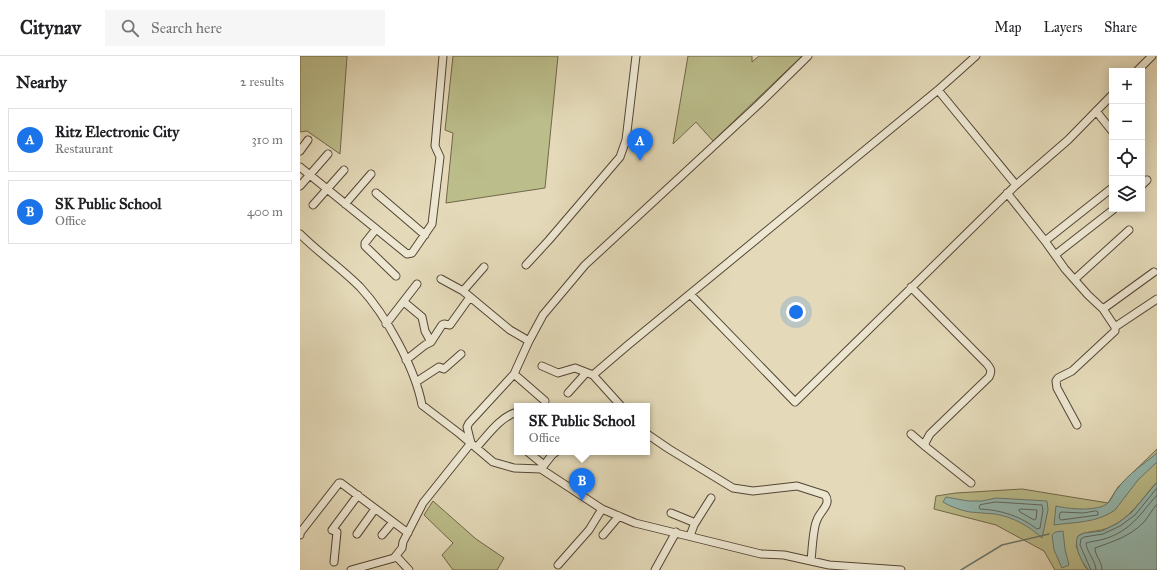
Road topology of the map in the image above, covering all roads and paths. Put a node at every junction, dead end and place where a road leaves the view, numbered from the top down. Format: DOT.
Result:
graph roads {
  1 [pos="443,56"];
  2 [pos="636,56"];
  3 [pos="808,56"];
  4 [pos="976,56"];
  5 [pos="1152,56"];
  6 [pos="1140,68"];
  7 [pos="938,90"];
  8 [pos="1109,98"];
  9 [pos="1096,111"];
  10 [pos="1109,127"];
  11 [pos="308,140"];
  12 [pos="300,151"];
  13 [pos="328,154"];
  14 [pos="300,167"];
  15 [pos="344,170"];
  16 [pos="371,174"];
  17 [pos="309,175"];
  18 [pos="1016,185"];
  19 [pos="300,186"];
  20 [pos="327,189"];
  21 [pos="1109,190"];
  22 [pos="1007,193"];
  23 [pos="376,194"];
  24 [pos="344,204"];
  25 [pos="313,205"];
  26 [pos="1110,212"];
  27 [pos="376,229"];
  28 [pos="1129,230"];
  29 [pos="300,234"];
  30 [pos="425,235"];
  31 [pos="1045,240"];
  32 [pos="1055,255"];
  33 [pos="526,265"];
  34 [pos="484,267"];
  35 [pos="1154,272"];
  36 [pos="396,276"];
  37 [pos="441,279"];
  38 [pos="1075,279"];
  39 [pos="417,284"];
  40 [pos="912,287"];
  41 [pos="463,291"];
  42 [pos="690,294"];
  43 [pos="470,297"];
  44 [pos="1157,300"];
  45 [pos="404,302"];
  46 [pos="1103,310"];
  47 [pos="386,324"];
  48 [pos="1115,327"];
  49 [pos="529,341"];
  50 [pos="431,342"];
  51 [pos="462,354"];
  52 [pos="406,360"];
  53 [pos="542,366"];
  54 [pos="586,372"];
  55 [pos="514,374"];
  56 [pos="593,375"];
  57 [pos="416,382"];
  58 [pos="568,393"];
  59 [pos="545,401"];
  60 [pos="615,403"];
  61 [pos="514,413"];
  62 [pos="1077,425"];
  63 [pos="911,434"];
  64 [pos="650,436"];
  65 [pos="474,446"];
  66 [pos="926,447"];
  67 [pos="531,455"];
  68 [pos="552,455"];
  69 [pos="542,467"];
  70 [pos="971,483"];
  71 [pos="358,495"];
  72 [pos="711,498"];
  73 [pos="375,509"];
  74 [pos="602,509"];
  75 [pos="671,513"];
  76 [pos="619,516"];
  77 [pos="393,522"];
  78 [pos="694,525"];
  79 [pos="676,532"];
  80 [pos="408,533"];
  81 [pos="357,534"];
  82 [pos="300,535"];
  83 [pos="382,535"];
  84 [pos="603,535"];
  85 [pos="690,536"];
  86 [pos="396,556"];
  87 [pos="811,561"];
  88 [pos="334,562"];
  89 [pos="558,565"];
  90 [pos="351,570"];
  91 [pos="409,570"];
  92 [pos="655,570"];
  93 [pos="901,570"];
  1 -- 30 [label="street"];
  2 -- 33 [label="street"];
  3 -- 49 [label="street"];
  4 -- 7 [label="street"];
  5 -- 6 [label="street"];
  7 -- 18 [label="street"];
  7 -- 42 [label="street"];
  8 -- 9 [label="street"];
  9 -- 10 [label="street"];
  9 -- 18 [label="street"];
  11 -- 12 [label="street"];
  13 -- 17 [label="street"];
  14 -- 17 [label="street"];
  15 -- 20 [label="street"];
  16 -- 24 [label="street"];
  17 -- 19 [label="street"];
  17 -- 20 [label="street"];
  18 -- 22 [label="street"];
  20 -- 24 [label="street"];
  20 -- 25 [label="street"];
  21 -- 31 [label="street"];
  22 -- 31 [label="street"];
  22 -- 40 [label="street"];
  23 -- 30 [label="street"];
  24 -- 27 [label="street"];
  26 -- 32 [label="street"];
  27 -- 30 [label="street"];
  27 -- 36 [label="street"];
  28 -- 38 [label="street"];
  29 -- 47 [label="street"];
  31 -- 32 [label="street"];
  32 -- 38 [label="street"];
  34 -- 41 [label="street"];
  35 -- 46 [label="street"];
  37 -- 41 [label="street"];
  38 -- 46 [label="street"];
  39 -- 45 [label="street"];
  40 -- 42 [label="street"];
  40 -- 66 [label="street"];
  41 -- 43 [label="street"];
  42 -- 56 [label="street"];
  43 -- 49 [label="street"];
  43 -- 50 [label="street"];
  44 -- 48 [label="street"];
  45 -- 47 [label="street"];
  45 -- 50 [label="street"];
  46 -- 48 [label="street"];
  47 -- 52 [label="street"];
  48 -- 62 [label="street"];
  49 -- 55 [label="street"];
  50 -- 52 [label="street"];
  51 -- 57 [label="street"];
  52 -- 57 [label="street"];
  53 -- 54 [label="street"];
  54 -- 56 [label="street"];
  54 -- 58 [label="street"];
  55 -- 59 [label="street"];
  55 -- 65 [label="street"];
  56 -- 60 [label="street"];
  57 -- 65 [label="street"];
  61 -- 65 [label="street"];
  63 -- 66 [label="street"];
  64 -- 87 [label="street"];
  65 -- 69 [label="street"];
  65 -- 80 [label="street"];
  66 -- 70 [label="street"];
  67 -- 69 [label="street"];
  68 -- 69 [label="street"];
  69 -- 74 [label="street"];
  71 -- 73 [label="street"];
  71 -- 82 [label="street"];
  71 -- 88 [label="street"];
  72 -- 78 [label="street"];
  73 -- 77 [label="street"];
  73 -- 81 [label="street"];
  74 -- 76 [label="street"];
  74 -- 89 [label="street"];
  75 -- 78 [label="street"];
  76 -- 79 [label="street"];
  76 -- 84 [label="street"];
  77 -- 80 [label="street"];
  77 -- 83 [label="street"];
  78 -- 85 [label="street"];
  79 -- 85 [label="street"];
  79 -- 92 [label="street"];
  80 -- 86 [label="street"];
  85 -- 87 [label="street"];
  86 -- 90 [label="street"];
  86 -- 91 [label="street"];
  87 -- 93 [label="street"];
}
